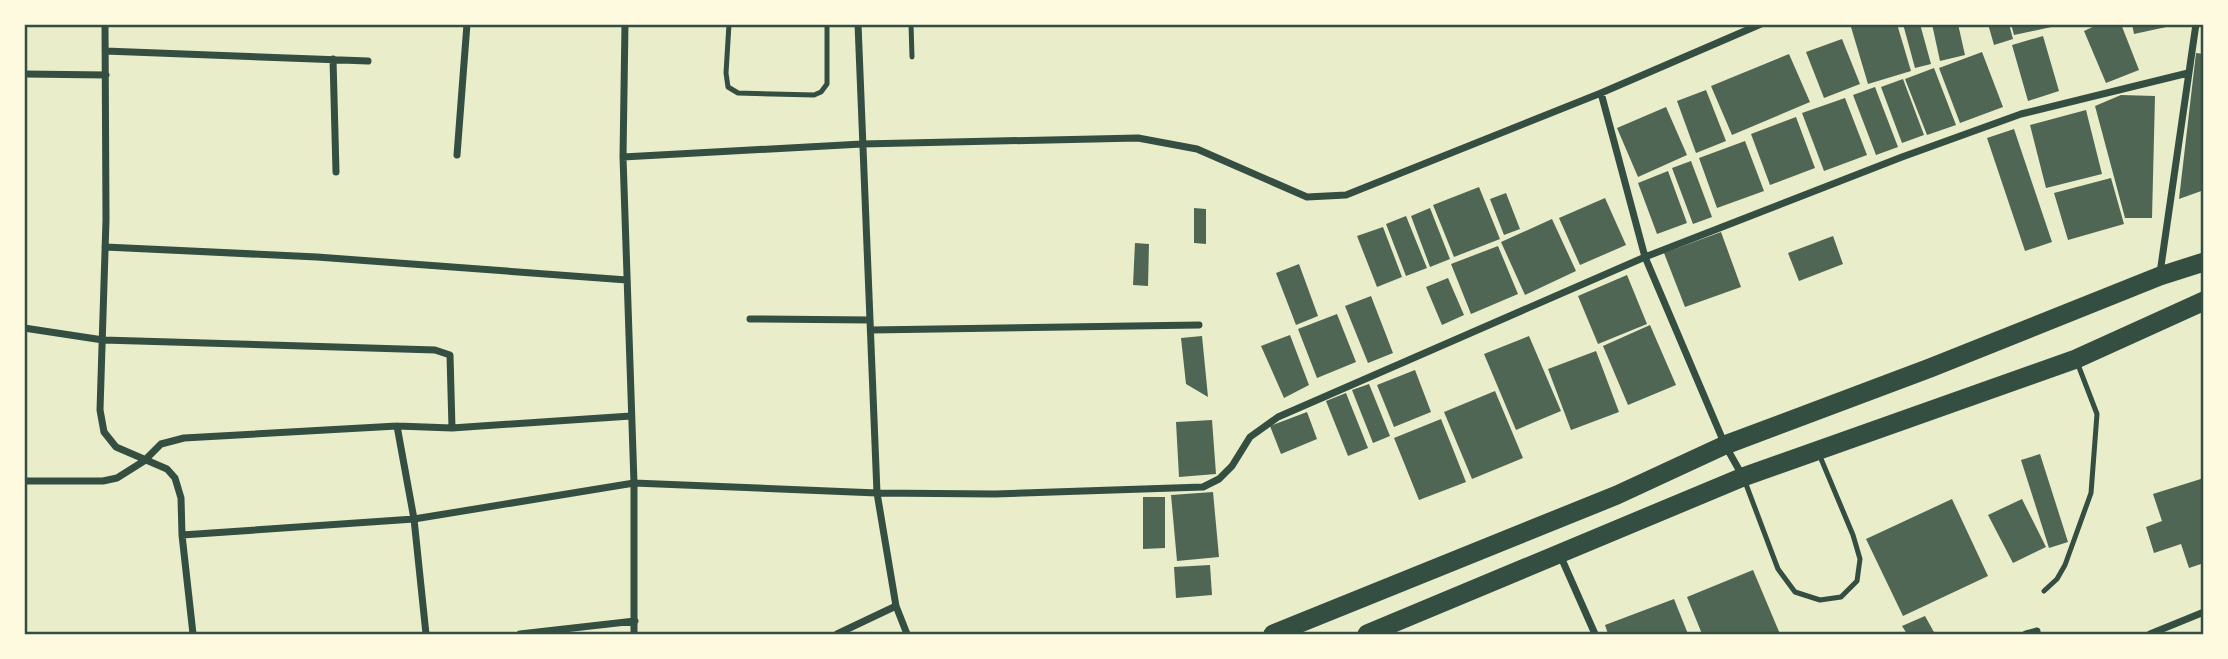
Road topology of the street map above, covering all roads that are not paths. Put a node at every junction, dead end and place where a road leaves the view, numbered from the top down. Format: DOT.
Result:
graph roads {
  1 [pos="105,24"];
  2 [pos="467,24"];
  3 [pos="625,24"];
  4 [pos="729,24"];
  5 [pos="827,24"];
  6 [pos="858,24"];
  7 [pos="911,24"];
  8 [pos="1761,24"];
  9 [pos="2196,24"];
  10 [pos="105,51"];
  11 [pos="912,57"];
  12 [pos="333,60"];
  13 [pos="368,61"];
  14 [pos="2188,73"];
  15 [pos="24,74"];
  16 [pos="106,75"];
  17 [pos="1601,93"];
  18 [pos="863,144"];
  19 [pos="457,155"];
  20 [pos="623,157"];
  21 [pos="336,172"];
  22 [pos="105,247"];
  23 [pos="1645,257"];
  24 [pos="2203,262"];
  25 [pos="2160,276"];
  26 [pos="627,280"];
  27 [pos="2203,301"];
  28 [pos="750,319"];
  29 [pos="870,320"];
  30 [pos="1199,325"];
  31 [pos="24,328"];
  32 [pos="871,330"];
  33 [pos="103,340"];
  34 [pos="2076,359"];
  35 [pos="631,416"];
  36 [pos="397,426"];
  37 [pos="452,428"];
  38 [pos="1725,445"];
  39 [pos="1817,451"];
  40 [pos="144,461"];
  41 [pos="1743,477"];
  42 [pos="24,481"];
  43 [pos="634,483"];
  44 [pos="877,493"];
  45 [pos="414,519"];
  46 [pos="182,535"];
  47 [pos="1559,554"];
  48 [pos="2043,591"];
  49 [pos="896,606"];
  50 [pos="2203,612"];
  51 [pos="635,621"];
  52 [pos="2037,631"];
  53 [pos="193,635"];
  54 [pos="426,635"];
  55 [pos="520,635"];
  56 [pos="634,635"];
  57 [pos="837,635"];
  58 [pos="907,635"];
  59 [pos="1273,635"];
  60 [pos="1367,635"];
  61 [pos="1595,635"];
  62 [pos="2026,635"];
  63 [pos="2150,635"];
  1 -- 10 [label="street"];
  2 -- 19 [label="street"];
  3 -- 20 [label="street"];
  4 -- 5 [label="lane"];
  6 -- 18 [label="street"];
  7 -- 11 [label="lane"];
  8 -- 17 [label="street"];
  9 -- 14 [label="street"];
  10 -- 12 [label="street"];
  10 -- 16 [label="street"];
  12 -- 13 [label="street"];
  12 -- 21 [label="street"];
  14 -- 23 [label="street"];
  14 -- 25 [label="street"];
  15 -- 16 [label="street"];
  16 -- 22 [label="street"];
  17 -- 18 [label="street"];
  17 -- 23 [label="street"];
  18 -- 20 [label="street"];
  18 -- 29 [label="street"];
  20 -- 26 [label="street"];
  22 -- 26 [label="street"];
  22 -- 33 [label="street"];
  23 -- 38 [label="street"];
  23 -- 44 [label="street"];
  24 -- 25 [label="highway"];
  25 -- 38 [label="highway"];
  26 -- 35 [label="street"];
  27 -- 34 [label="highway"];
  28 -- 29 [label="street"];
  29 -- 32 [label="street"];
  30 -- 32 [label="street"];
  31 -- 33 [label="street"];
  32 -- 44 [label="street"];
  33 -- 37 [label="street"];
  33 -- 40 [label="street"];
  34 -- 39 [label="highway"];
  34 -- 48 [label="lane"];
  35 -- 37 [label="street"];
  35 -- 43 [label="street"];
  36 -- 37 [label="street"];
  36 -- 40 [label="street"];
  36 -- 45 [label="street"];
  38 -- 41 [label="street"];
  38 -- 59 [label="highway"];
  39 -- 41 [label="highway"];
  39 -- 41 [label="lane"];
  40 -- 42 [label="street"];
  40 -- 46 [label="street"];
  41 -- 47 [label="highway"];
  43 -- 44 [label="street"];
  43 -- 45 [label="street"];
  43 -- 51 [label="street"];
  44 -- 49 [label="street"];
  45 -- 46 [label="street"];
  45 -- 54 [label="street"];
  46 -- 53 [label="street"];
  47 -- 60 [label="highway"];
  47 -- 61 [label="street"];
  49 -- 57 [label="street"];
  49 -- 58 [label="street"];
  50 -- 63 [label="street"];
  51 -- 55 [label="street"];
  51 -- 56 [label="street"];
  52 -- 62 [label="street"];
}
